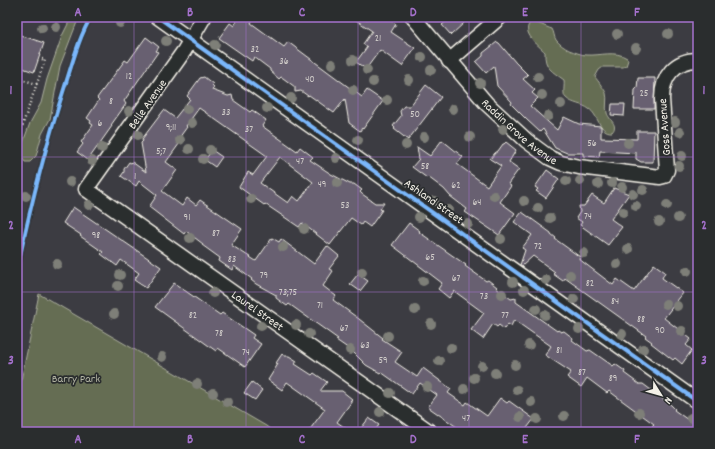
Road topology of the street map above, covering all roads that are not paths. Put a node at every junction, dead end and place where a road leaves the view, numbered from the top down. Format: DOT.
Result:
graph roads {
  1 [pos="158,17"];
  2 [pos="204,17"];
  3 [pos="413,17"];
  4 [pos="500,17"];
  5 [pos="191,40"];
  6 [pos="698,60"];
  7 [pos="449,61"];
  8 [pos="665,175"];
  9 [pos="86,189"];
  10 [pos="698,402"];
  11 [pos="430,432"];
  1 -- 5 [label="street, Ashland Street"];
  2 -- 5 [label="street, Belle Avenue"];
  3 -- 7 [label="street, Raddin Grove Avenue"];
  4 -- 7 [label="street"];
  5 -- 9 [label="street, Belle Avenue"];
  5 -- 10 [label="street, Ashland Street"];
  6 -- 8 [label="street, Goss Avenue"];
  7 -- 8 [label="street, Raddin Grove Avenue"];
  9 -- 11 [label="street, Laurel Street"];
}
